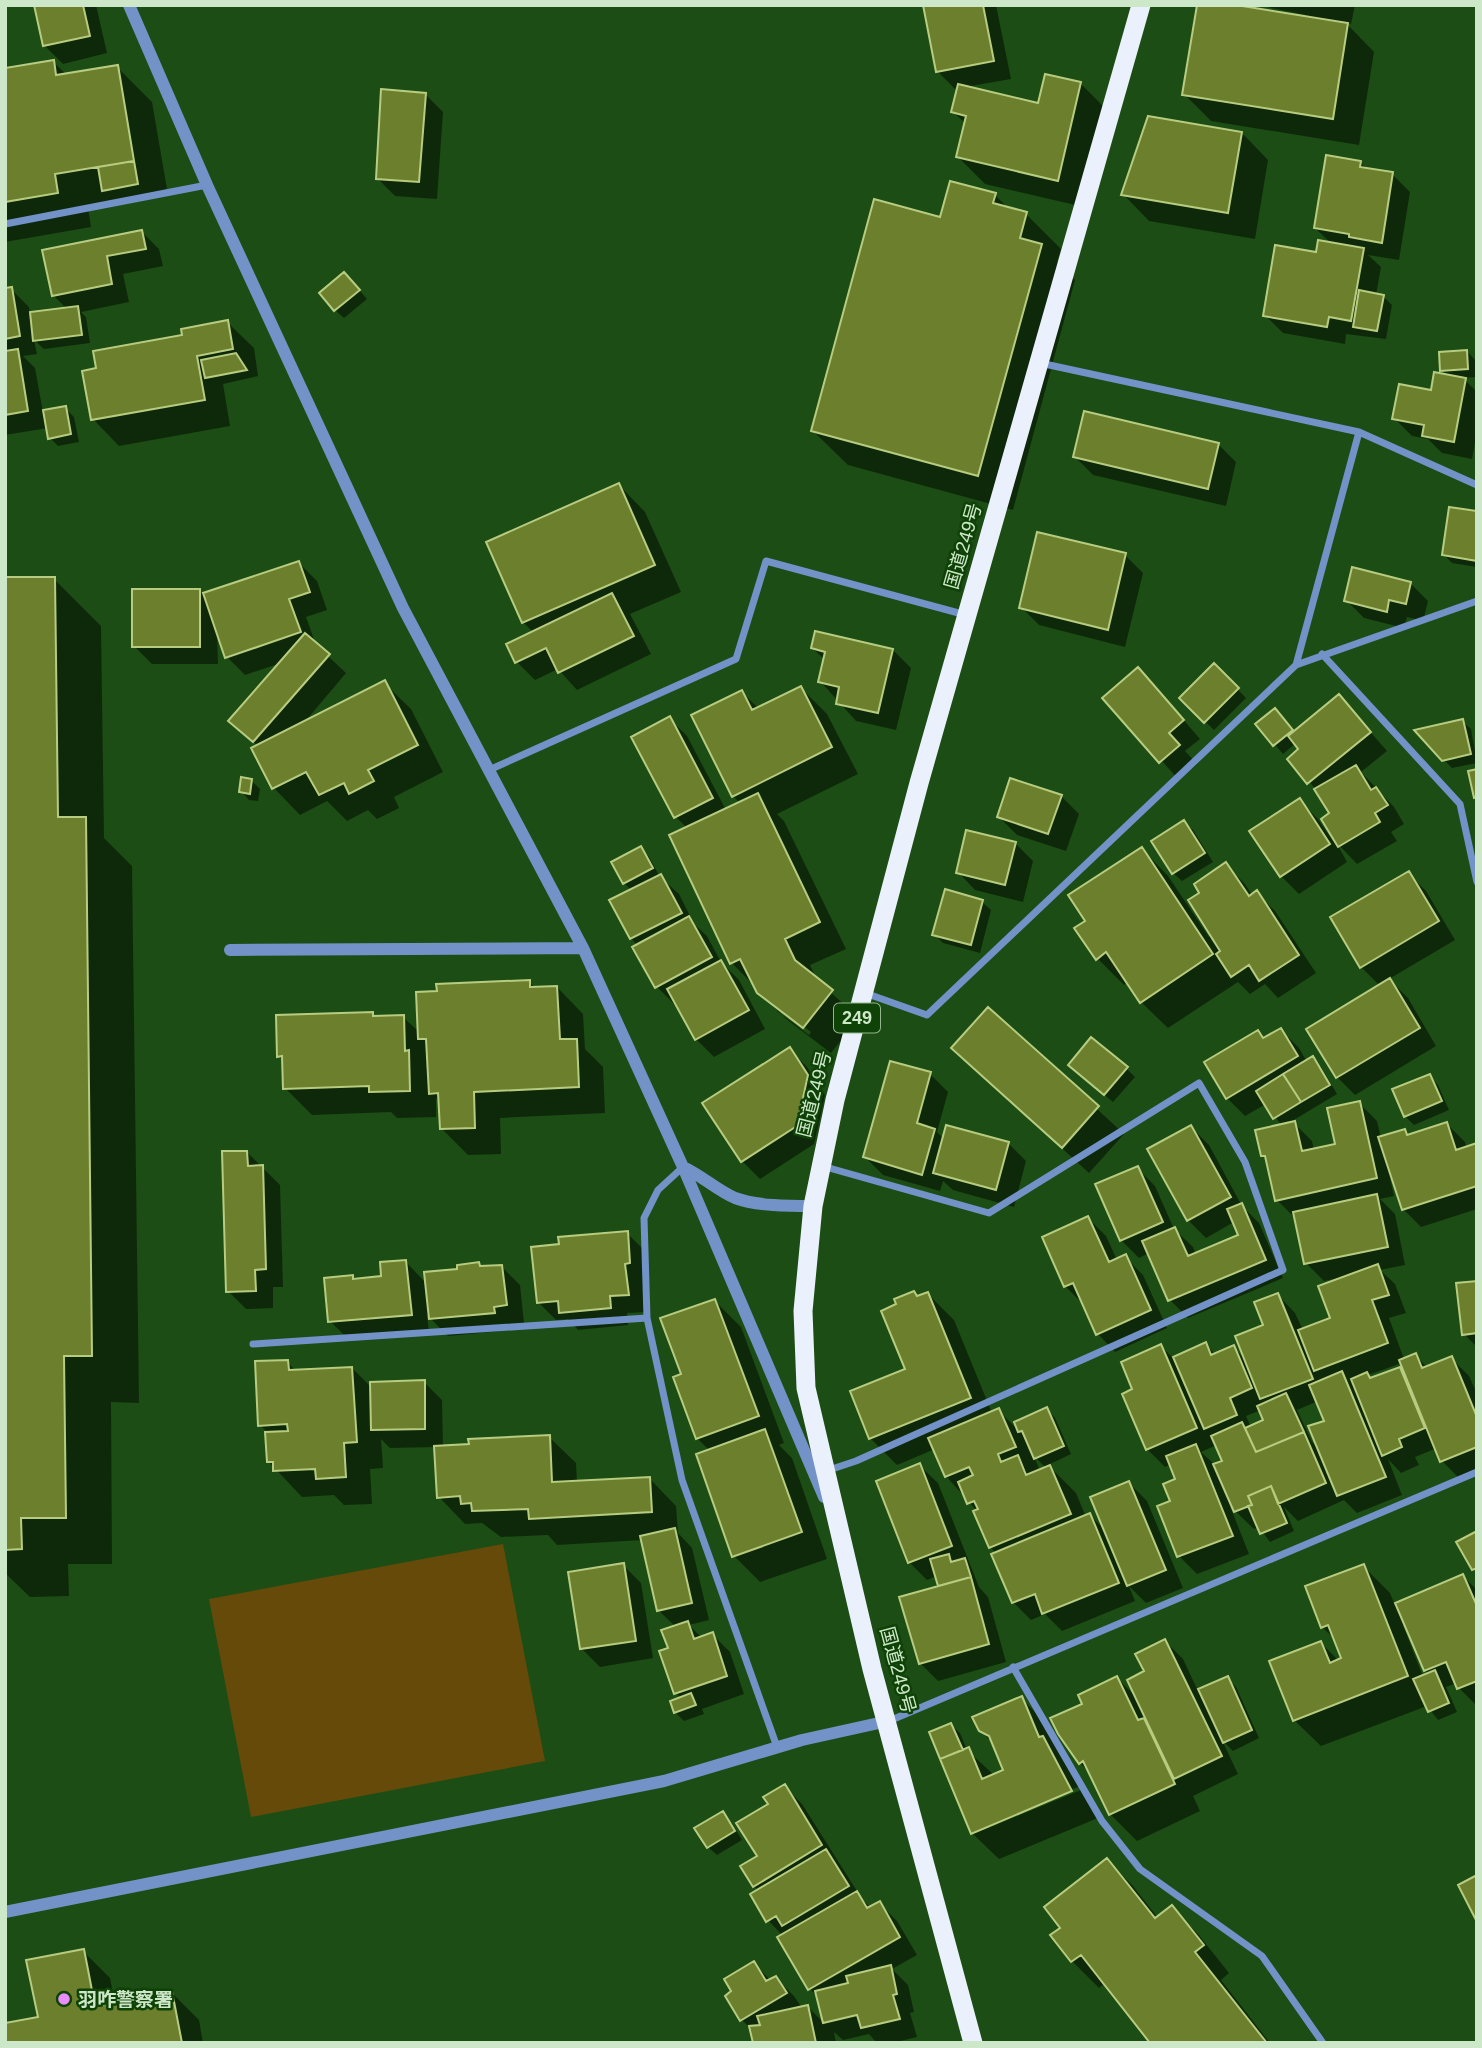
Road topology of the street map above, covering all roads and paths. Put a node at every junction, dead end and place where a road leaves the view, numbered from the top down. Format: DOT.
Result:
graph roads {
  1 [pos="128,5"];
  2 [pos="1141,5"];
  3 [pos="207,186"];
  4 [pos="5,224"];
  5 [pos="1040,363"];
  6 [pos="1359,432"];
  7 [pos="1477,485"];
  8 [pos="1477,601"];
  9 [pos="967,616"];
  10 [pos="1322,654"];
  11 [pos="1296,665"];
  12 [pos="489,770"];
  13 [pos="1477,882"];
  14 [pos="583,948"];
  15 [pos="230,950"];
  16 [pos="864,992"];
  17 [pos="820,1166"];
  18 [pos="682,1167"];
  19 [pos="813,1206"];
  20 [pos="647,1318"];
  21 [pos="253,1345"];
  22 [pos="826,1471"];
  23 [pos="1477,1472"];
  24 [pos="838,1529"];
  25 [pos="1013,1667"];
  26 [pos="888,1721"];
  27 [pos="777,1747"];
  28 [pos="5,1912"];
  29 [pos="973,2043"];
  30 [pos="1323,2043"];
  1 -- 3 [label="street"];
  2 -- 5 [label="highway, 国道249号 / 249"];
  3 -- 4 [label="street"];
  3 -- 12 [label="street"];
  5 -- 6 [label="street"];
  5 -- 9 [label="highway, 国道249号 / 249"];
  6 -- 7 [label="street"];
  6 -- 11 [label="street"];
  8 -- 10 [label="street"];
  9 -- 12 [label="street"];
  9 -- 16 [label="highway, 国道249号 / 249"];
  10 -- 11 [label="street"];
  10 -- 13 [label="street"];
  11 -- 16 [label="street"];
  12 -- 14 [label="street"];
  14 -- 15 [label="street"];
  14 -- 18 [label="street"];
  16 -- 17 [label="highway, 国道249号 / 249"];
  17 -- 19 [label="highway, 国道249号 / 249"];
  17 -- 22 [label="street"];
  18 -- 19 [label="street"];
  18 -- 20 [label="street"];
  18 -- 24 [label="street"];
  19 -- 22 [label="highway, 国道249号 / 249"];
  20 -- 21 [label="street"];
  20 -- 27 [label="street"];
  22 -- 24 [label="highway, 国道249号 / 249"];
  23 -- 25 [label="street"];
  24 -- 26 [label="highway, 国道249号 / 249"];
  25 -- 26 [label="street"];
  25 -- 30 [label="street"];
  26 -- 27 [label="street"];
  26 -- 29 [label="highway, 国道249号 / 249"];
  27 -- 28 [label="street"];
}
